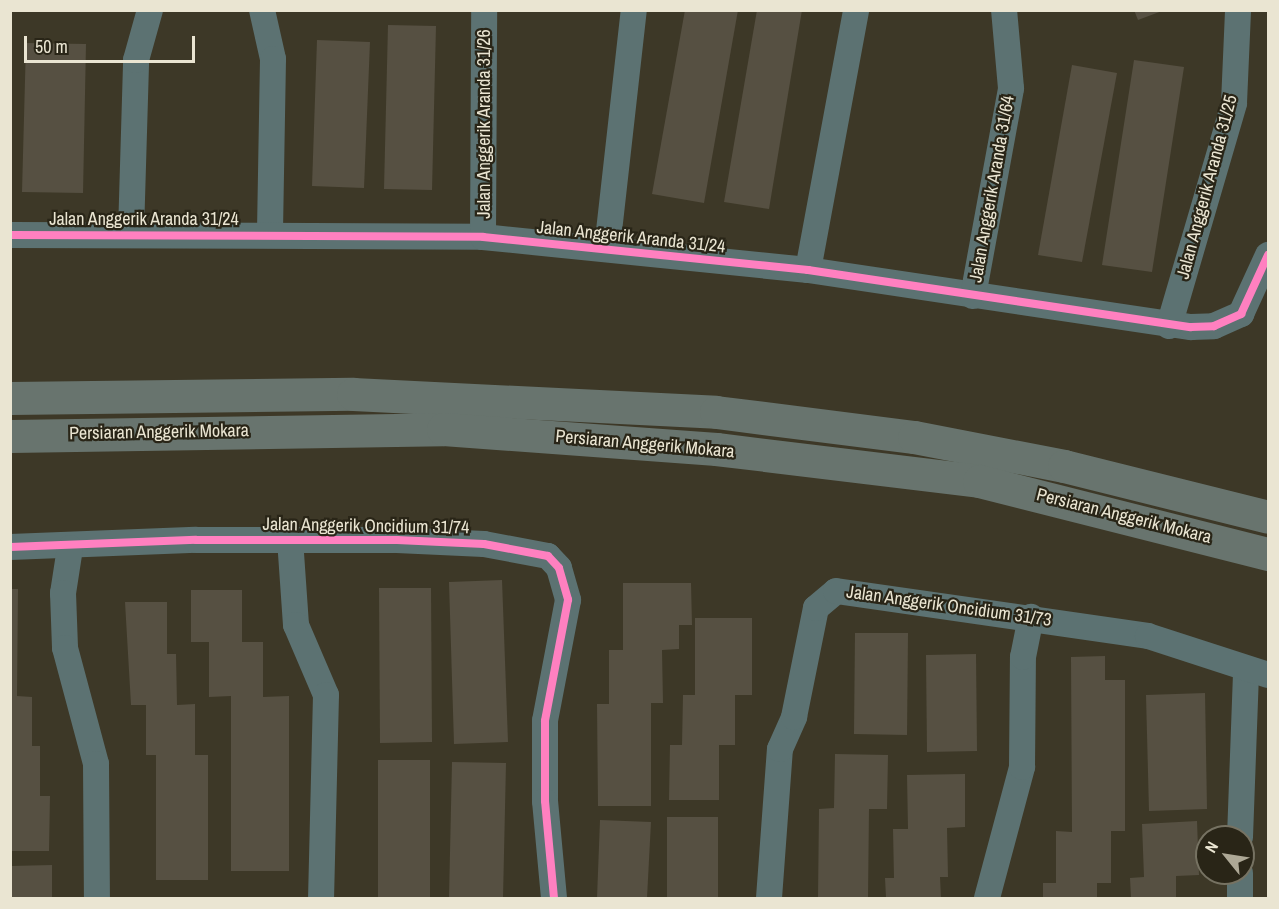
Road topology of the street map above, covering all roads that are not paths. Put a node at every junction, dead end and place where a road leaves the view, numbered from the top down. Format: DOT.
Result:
graph roads {
  1 [pos="150,10"];
  2 [pos="262,10"];
  3 [pos="484,10"];
  4 [pos="634,10"];
  5 [pos="856,10"];
  6 [pos="1004,10"];
  7 [pos="1238,10"];
  8 [pos="131,233"];
  9 [pos="270,234"];
  10 [pos="10,235"];
  11 [pos="483,237"];
  12 [pos="607,249"];
  13 [pos="1269,255"];
  14 [pos="808,270"];
  15 [pos="973,296"];
  16 [pos="1169,326"];
  17 [pos="10,398"];
  18 [pos="10,436"];
  19 [pos="1269,517"];
  20 [pos="290,539"];
  21 [pos="10,547"];
  22 [pos="70,548"];
  23 [pos="1269,554"];
  24 [pos="1031,617"];
  25 [pos="1257,673"];
  26 [pos="1241,825"];
  27 [pos="97,898"];
  28 [pos="321,898"];
  29 [pos="554,898"];
  30 [pos="769,898"];
  31 [pos="987,898"];
  1 -- 8 [label="street"];
  2 -- 9 [label="street"];
  3 -- 11 [label="street, Jalan Anggerik Aranda 31/26"];
  4 -- 12 [label="street"];
  5 -- 14 [label="street"];
  6 -- 15 [label="street, Jalan Anggerik Aranda 31/64"];
  7 -- 16 [label="street, Jalan Anggerik Aranda 31/25"];
  8 -- 9 [label="street, Jalan Anggerik Aranda 31/24"];
  8 -- 10 [label="street, Jalan Anggerik Aranda 31/24"];
  9 -- 11 [label="street, Jalan Anggerik Aranda 31/24"];
  11 -- 12 [label="street, Jalan Anggerik Aranda 31/24"];
  12 -- 14 [label="street, Jalan Anggerik Aranda 31/24"];
  13 -- 16 [label="street, Jalan Anggerik Aranda 31/24"];
  14 -- 15 [label="street, Jalan Anggerik Aranda 31/24"];
  15 -- 16 [label="street, Jalan Anggerik Aranda 31/24"];
  17 -- 19 [label="main road, Persiaran Anggerik Mokara"];
  18 -- 23 [label="main road, Persiaran Anggerik Mokara"];
  20 -- 22 [label="street, Jalan Anggerik Oncidium 31/74"];
  20 -- 28 [label="street"];
  20 -- 29 [label="street, Jalan Anggerik Oncidium 31/74"];
  21 -- 22 [label="street, Jalan Anggerik Oncidium 31/74"];
  22 -- 27 [label="street"];
  24 -- 25 [label="street, Jalan Anggerik Oncidium 31/73"];
  24 -- 30 [label="street, Jalan Anggerik Oncidium 31/73"];
  24 -- 31 [label="street"];
  25 -- 26 [label="street"];
}
